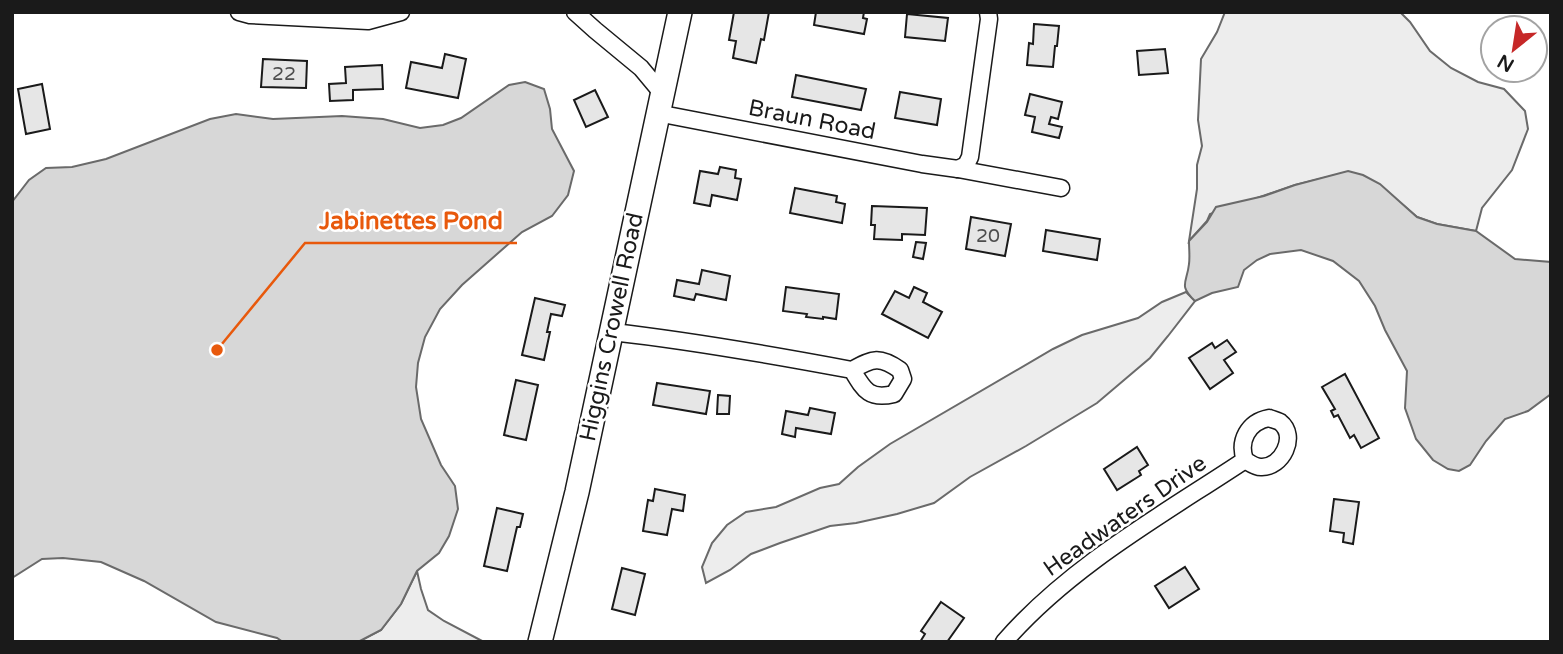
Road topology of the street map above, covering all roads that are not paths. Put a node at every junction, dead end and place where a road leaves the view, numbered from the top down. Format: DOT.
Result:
graph roads {
  1 [pos="239,12"];
  2 [pos="401,12"];
  3 [pos="575,12"];
  4 [pos="680,12"];
  5 [pos="988,12"];
  6 [pos="345,16"];
  7 [pos="659,103"];
  8 [pos="958,169"];
  9 [pos="1061,188"];
  10 [pos="611,332"];
  11 [pos="852,370"];
  12 [pos="1245,460"];
  13 [pos="540,642"];
  14 [pos="1004,642"];
  1 -- 6 [label="street"];
  2 -- 6 [label="street"];
  3 -- 7 [label="street"];
  4 -- 7 [label="main road, Higgins Crowell Road"];
  5 -- 8 [label="street"];
  7 -- 8 [label="street, Braun Road"];
  7 -- 10 [label="main road, Higgins Crowell Road"];
  8 -- 9 [label="street, Braun Road"];
  10 -- 11 [label="street"];
  10 -- 13 [label="main road, Higgins Crowell Road"];
  12 -- 14 [label="street, Headwaters Drive"];
}
